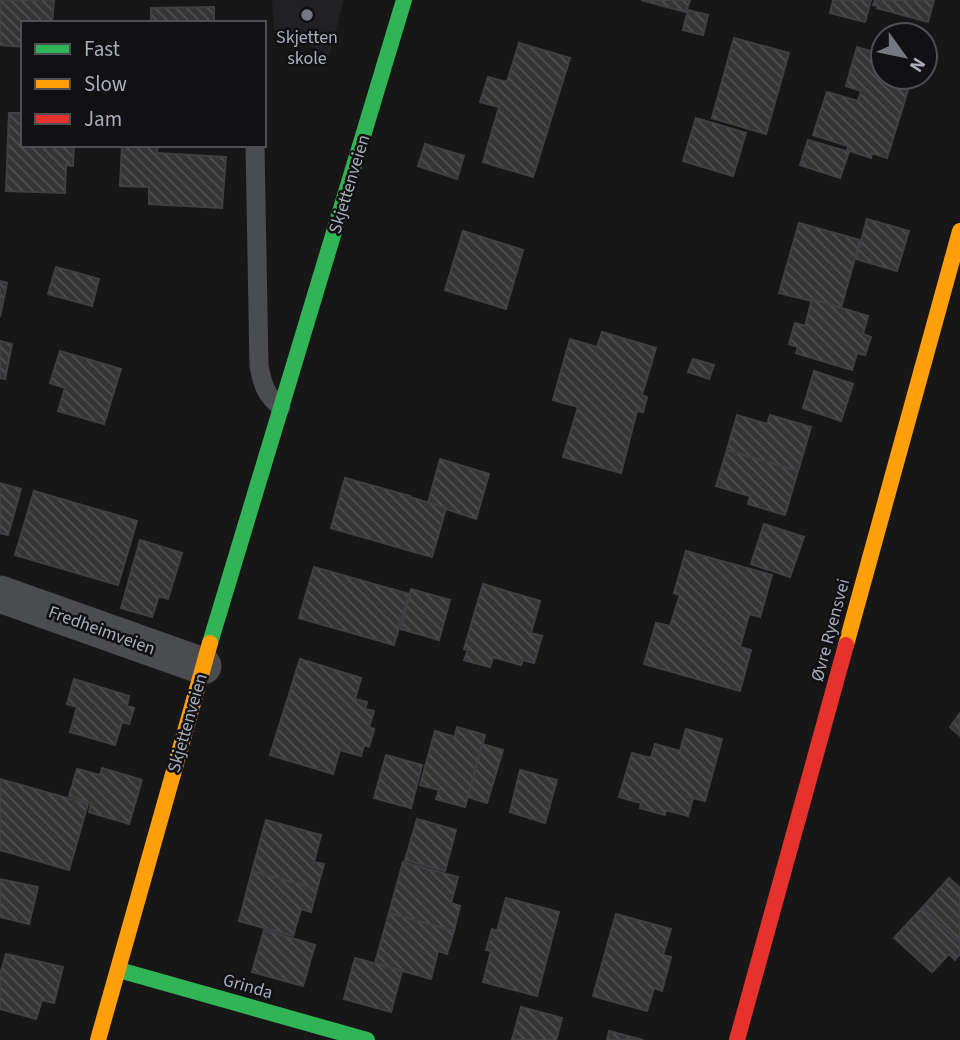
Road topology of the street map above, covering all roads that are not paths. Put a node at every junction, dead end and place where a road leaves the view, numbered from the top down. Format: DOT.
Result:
graph roads {
  1 [pos="404,0"];
  2 [pos="255,147"];
  3 [pos="960,231"];
  4 [pos="281,407"];
  5 [pos="0,594"];
  6 [pos="203,667"];
  7 [pos="119,970"];
  8 [pos="99,1040"];
  9 [pos="367,1040"];
  10 [pos="737,1040"];
  1 -- 4 [label="street, Skjettenveien"];
  2 -- 4 [label="lane"];
  3 -- 10 [label="street, Øvre Ryensvei"];
  4 -- 6 [label="street, Skjettenveien"];
  5 -- 6 [label="street, Fredheimveien"];
  6 -- 7 [label="street, Skjettenveien"];
  7 -- 8 [label="street, Skjettenveien"];
  7 -- 9 [label="street, Grinda"];
}
